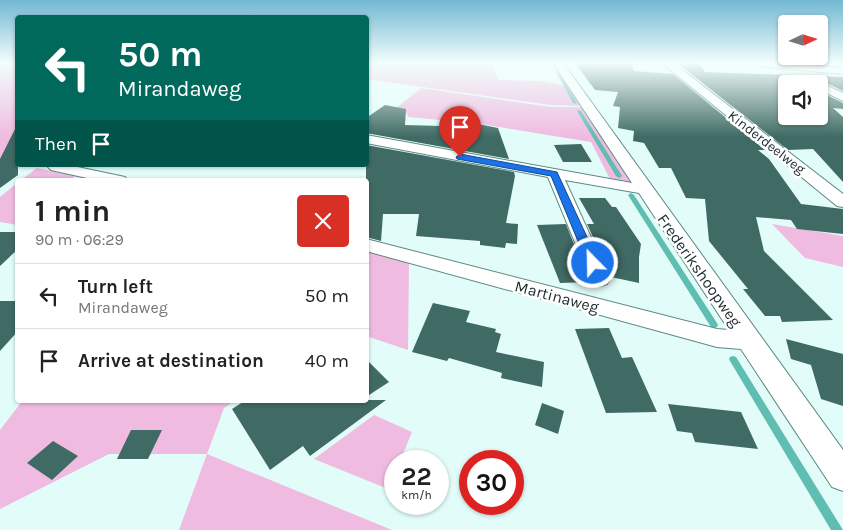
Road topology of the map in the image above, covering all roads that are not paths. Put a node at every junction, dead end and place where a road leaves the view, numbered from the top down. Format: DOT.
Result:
graph roads {
  1 [pos="575,88"];
  2 [pos="699,88"];
  3 [pos="828,90"];
  4 [pos="843,98"];
  5 [pos="369,141"];
  6 [pos="56,167"];
  7 [pos="554,174"];
  8 [pos="109,178"];
  9 [pos="644,189"];
  10 [pos="843,202"];
  11 [pos="369,246"];
  12 [pos="600,279"];
  13 [pos="748,340"];
  14 [pos="843,476"];
  1 -- 9 [label="street, Frederikshoopweg"];
  2 -- 10 [label="street, Kinderdeelweg"];
  3 -- 4 [label="street"];
  5 -- 7 [label="street"];
  6 -- 8 [label="street"];
  7 -- 9 [label="street"];
  7 -- 12 [label="street"];
  9 -- 13 [label="street, Frederikshoopweg"];
  11 -- 13 [label="street, Martinaweg"];
  13 -- 14 [label="street, Frederikshoopweg"];
}
